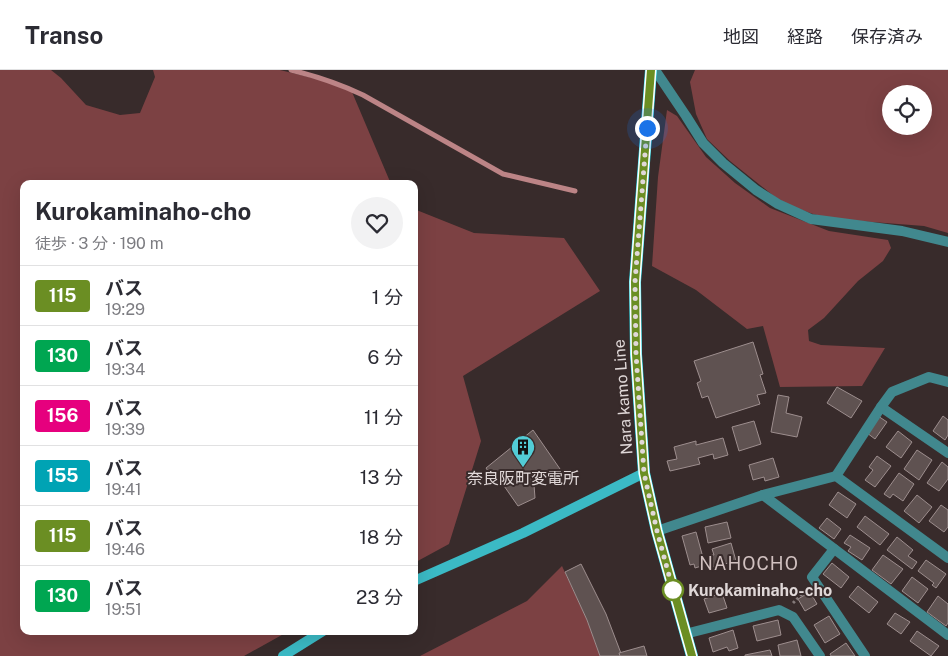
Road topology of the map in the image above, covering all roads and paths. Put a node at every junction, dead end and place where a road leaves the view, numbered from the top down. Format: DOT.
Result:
graph roads {
  1 [pos="653,70"];
  2 [pos="948,242"];
  3 [pos="948,382"];
  4 [pos="881,407"];
  5 [pos="948,453"];
  6 [pos="644,473"];
  7 [pos="836,476"];
  8 [pos="763,495"];
  9 [pos="657,531"];
  10 [pos="834,549"];
  11 [pos="948,558"];
  12 [pos="418,579"];
  13 [pos="814,581"];
  14 [pos="783,612"];
  15 [pos="685,634"];
  16 [pos="317,635"];
  17 [pos="948,635"];
  18 [pos="283,656"];
  19 [pos="692,656"];
  20 [pos="820,656"];
  21 [pos="865,656"];
  1 -- 2 [label="street"];
  1 -- 6 [label="main road, Nara kamo Line"];
  3 -- 4 [label="street"];
  4 -- 5 [label="street"];
  4 -- 7 [label="street"];
  6 -- 9 [label="main road, Nara kamo Line"];
  6 -- 12 [label="main road"];
  7 -- 8 [label="street"];
  7 -- 11 [label="street"];
  8 -- 9 [label="street"];
  8 -- 10 [label="street"];
  9 -- 15 [label="main road, Nara kamo Line"];
  10 -- 13 [label="street"];
  10 -- 17 [label="street"];
  13 -- 14 [label="path"];
  13 -- 21 [label="street"];
  14 -- 15 [label="street"];
  14 -- 20 [label="street"];
  15 -- 19 [label="main road, Nara kamo Line"];
  16 -- 18 [label="main road"];
}
